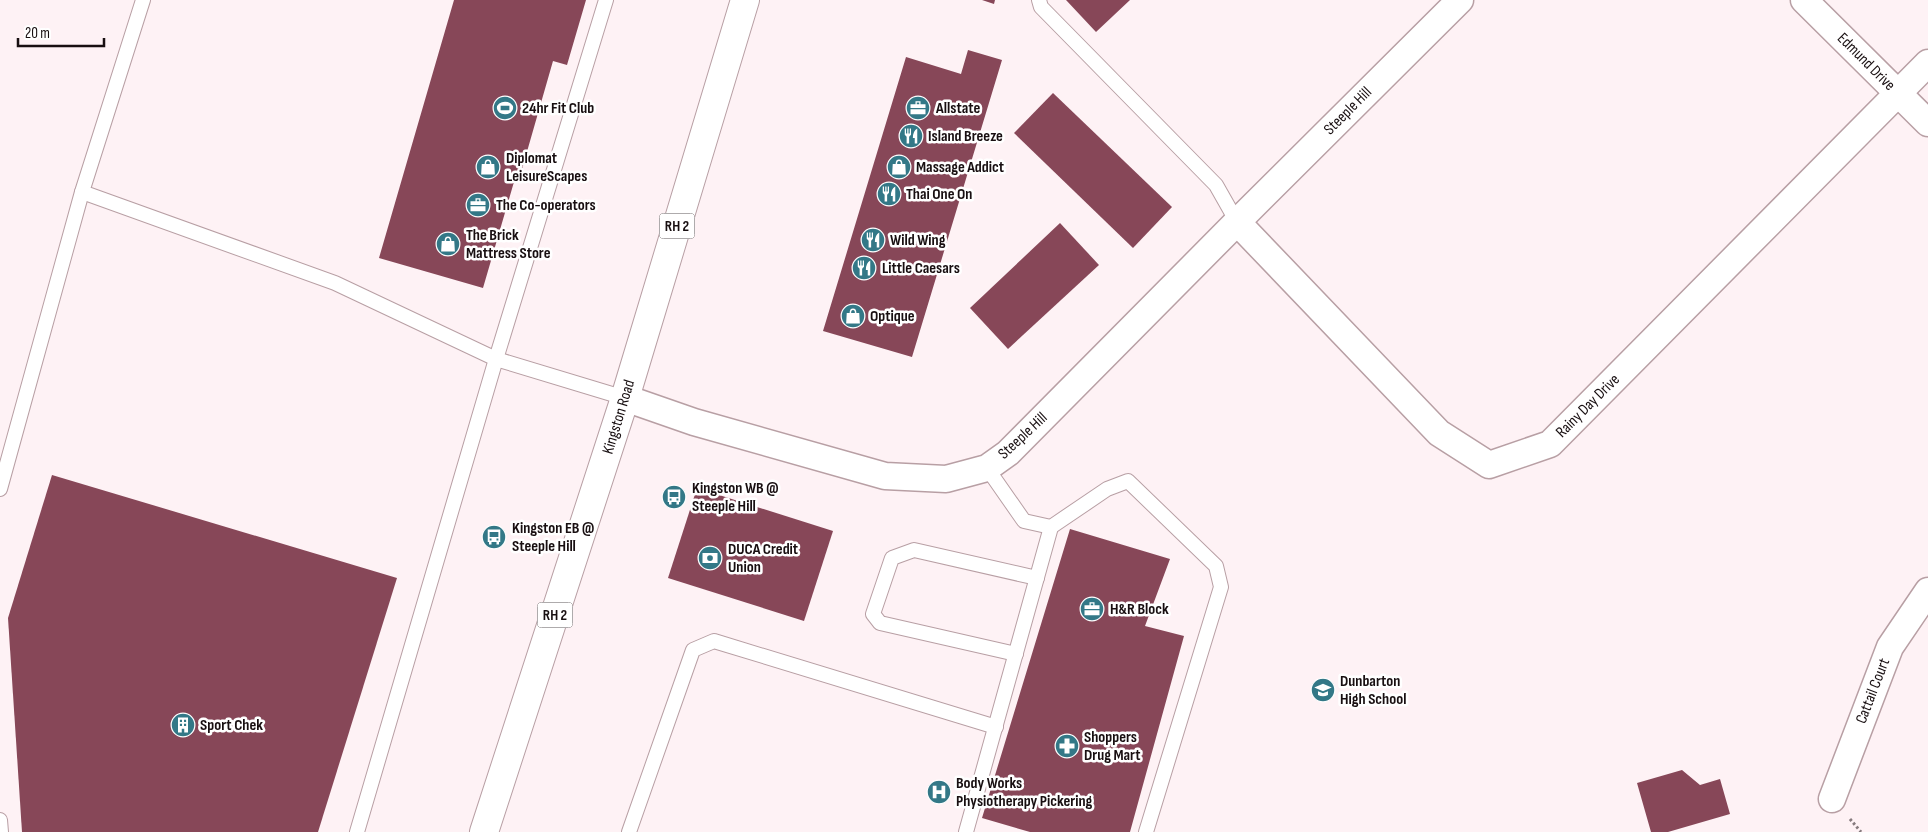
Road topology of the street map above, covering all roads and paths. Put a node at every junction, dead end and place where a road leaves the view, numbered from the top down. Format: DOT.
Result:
graph roads {
  1 [pos="143,0"];
  2 [pos="606,0"];
  3 [pos="744,0"];
  4 [pos="1039,0"];
  5 [pos="1460,0"];
  6 [pos="1804,0"];
  7 [pos="1928,63"];
  8 [pos="1897,93"];
  9 [pos="1928,123"];
  10 [pos="82,192"];
  11 [pos="1237,222"];
  12 [pos="496,360"];
  13 [pos="625,398"];
  14 [pos="987,468"];
  15 [pos="0,489"];
  16 [pos="1051,527"];
  17 [pos="1037,578"];
  18 [pos="1928,591"];
  19 [pos="1016,654"];
  20 [pos="996,727"];
  21 [pos="1832,799"];
  22 [pos="0,820"];
  23 [pos="1,832"];
  24 [pos="357,832"];
  25 [pos="484,832"];
  26 [pos="629,832"];
  27 [pos="966,832"];
  28 [pos="1146,832"];
  1 -- 10 [label="lane"];
  2 -- 12 [label="lane"];
  3 -- 13 [label="main road, Kingston Road / RH 2"];
  4 -- 11 [label="lane"];
  5 -- 11 [label="street, Steeple Hill"];
  6 -- 8 [label="street, Edmund Drive"];
  7 -- 8 [label="street"];
  8 -- 9 [label="street, Edmund Drive"];
  8 -- 11 [label="street, Rainy Day Drive"];
  10 -- 12 [label="lane"];
  10 -- 15 [label="lane"];
  11 -- 14 [label="street, Steeple Hill"];
  12 -- 13 [label="lane"];
  12 -- 24 [label="lane"];
  13 -- 14 [label="street, Steeple Hill"];
  13 -- 25 [label="main road, Kingston Road / RH 2"];
  14 -- 16 [label="lane"];
  16 -- 17 [label="lane"];
  16 -- 28 [label="lane"];
  17 -- 19 [label="lane"];
  17 -- 19 [label="lane"];
  18 -- 21 [label="street, Cattail Court"];
  19 -- 20 [label="lane"];
  20 -- 26 [label="lane"];
  20 -- 27 [label="lane"];
  22 -- 23 [label="lane"];
}
